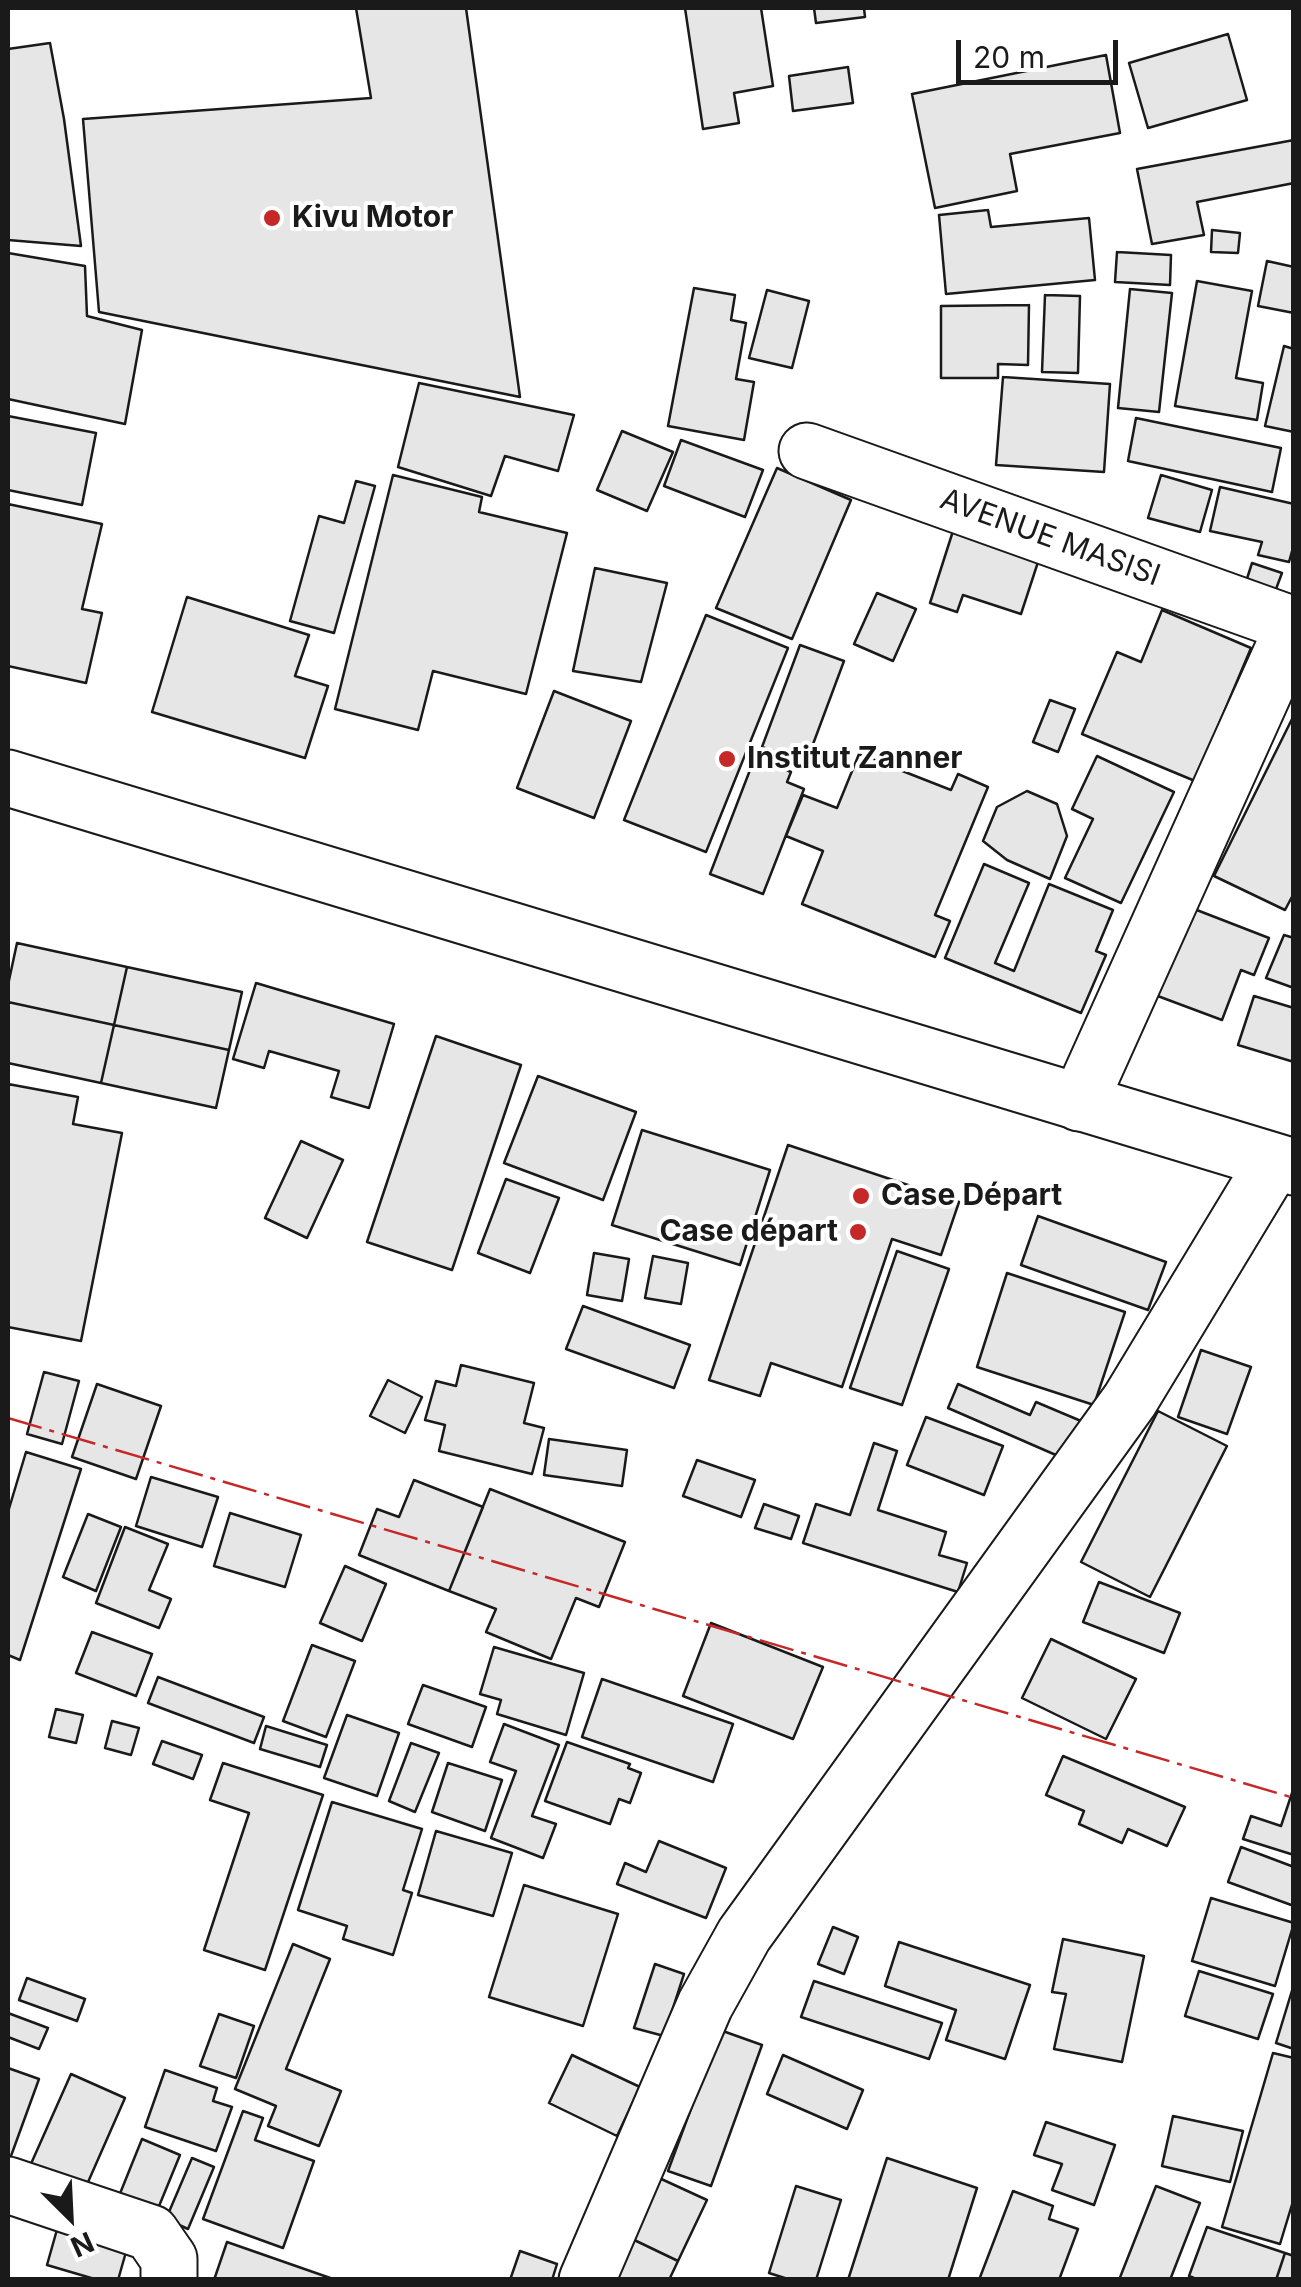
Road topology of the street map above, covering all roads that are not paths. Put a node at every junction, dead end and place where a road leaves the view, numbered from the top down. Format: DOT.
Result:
graph roads {
  1 [pos="806,450"];
  2 [pos="1294,625"];
  3 [pos="8,778"];
  4 [pos="1079,1102"];
  5 [pos="1284,1164"];
  6 [pos="8,2186"];
  7 [pos="169,2280"];
  8 [pos="587,2280"];
  1 -- 2 [label="main road, AVENUE MASISI"];
  2 -- 4 [label="main road"];
  3 -- 4 [label="main road"];
  4 -- 5 [label="main road"];
  5 -- 8 [label="main road"];
  6 -- 7 [label="main road"];
}
